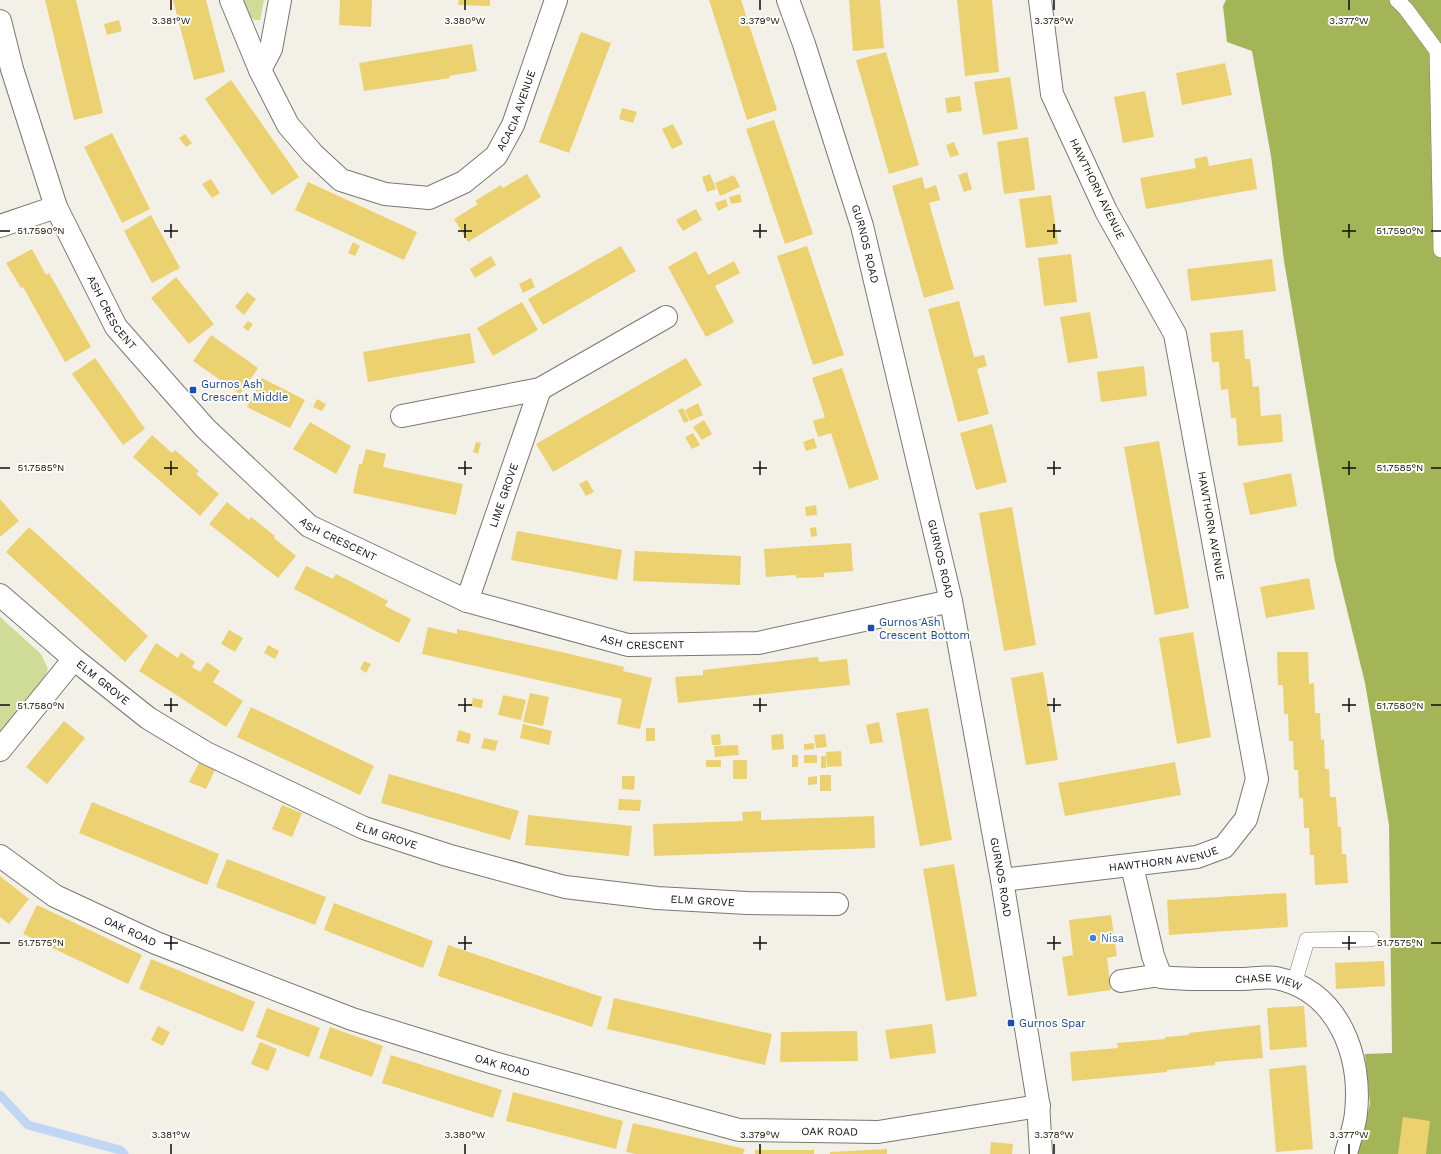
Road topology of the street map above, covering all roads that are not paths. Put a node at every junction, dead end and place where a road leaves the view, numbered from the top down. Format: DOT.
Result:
graph roads {
  1 [pos="231,0"];
  2 [pos="280,0"];
  3 [pos="556,0"];
  4 [pos="788,0"];
  5 [pos="1040,0"];
  6 [pos="1397,0"];
  7 [pos="0,21"];
  8 [pos="260,70"];
  9 [pos="56,207"];
  10 [pos="0,226"];
  11 [pos="1441,250"];
  12 [pos="666,317"];
  13 [pos="540,389"];
  14 [pos="402,416"];
  15 [pos="0,596"];
  16 [pos="467,601"];
  17 [pos="951,601"];
  18 [pos="74,659"];
  19 [pos="0,750"];
  20 [pos="0,856"];
  21 [pos="1132,866"];
  22 [pos="1002,880"];
  23 [pos="837,904"];
  24 [pos="1371,939"];
  25 [pos="1160,975"];
  26 [pos="1121,981"];
  27 [pos="1294,984"];
  28 [pos="1039,1106"];
  29 [pos="1040,1154"];
  30 [pos="1346,1154"];
  1 -- 8 [label="street, ACACIA AVENUE"];
  2 -- 8 [label="street"];
  3 -- 8 [label="street, ACACIA AVENUE"];
  4 -- 17 [label="street, GURNOS ROAD"];
  5 -- 21 [label="street, HAWTHORN AVENUE"];
  6 -- 11 [label="lane"];
  7 -- 9 [label="street, ASH CRESCENT"];
  9 -- 10 [label="street"];
  9 -- 16 [label="street, ASH CRESCENT"];
  12 -- 13 [label="street"];
  13 -- 14 [label="street"];
  13 -- 16 [label="street, LIME GROVE"];
  15 -- 18 [label="street, ELM GROVE"];
  16 -- 17 [label="street, ASH CRESCENT"];
  17 -- 22 [label="street, GURNOS ROAD"];
  18 -- 19 [label="street"];
  18 -- 23 [label="street, ELM GROVE"];
  20 -- 28 [label="street, OAK ROAD"];
  21 -- 22 [label="street, HAWTHORN AVENUE"];
  21 -- 25 [label="street"];
  22 -- 28 [label="street, GURNOS ROAD"];
  24 -- 27 [label="lane"];
  25 -- 26 [label="street"];
  25 -- 27 [label="street, CHASE VIEW"];
  27 -- 30 [label="street, CHASE VIEW"];
  28 -- 29 [label="street, GURNOS ROAD"];
}
